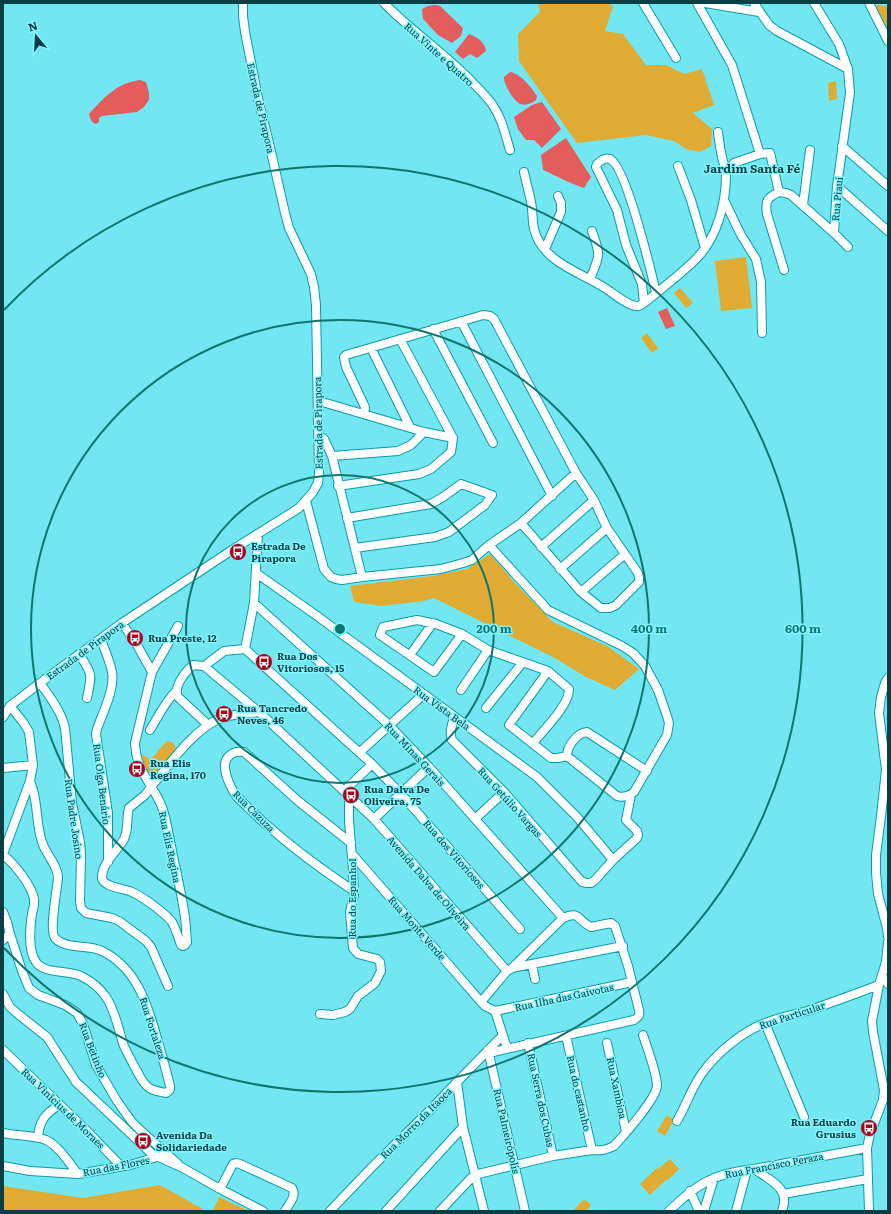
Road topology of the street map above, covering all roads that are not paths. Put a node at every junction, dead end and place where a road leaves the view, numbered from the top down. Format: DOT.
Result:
graph roads {
  1 [pos="243,3"];
  2 [pos="384,3"];
  3 [pos="643,3"];
  4 [pos="697,3"];
  5 [pos="705,3"];
  6 [pos="754,3"];
  7 [pos="814,3"];
  8 [pos="869,3"];
  9 [pos="759,12"];
  10 [pos="888,41"];
  11 [pos="676,58"];
  12 [pos="848,69"];
  13 [pos="718,132"];
  14 [pos="842,146"];
  15 [pos="510,150"];
  16 [pos="810,150"];
  17 [pos="760,154"];
  18 [pos="678,166"];
  19 [pos="729,166"];
  20 [pos="524,172"];
  21 [pos="838,186"];
  22 [pos="888,186"];
  23 [pos="779,192"];
  24 [pos="558,196"];
  25 [pos="724,200"];
  26 [pos="803,205"];
  27 [pos="592,230"];
  28 [pos="888,231"];
  29 [pos="834,233"];
  30 [pos="848,247"];
  31 [pos="705,248"];
  32 [pos="545,249"];
  33 [pos="784,270"];
  34 [pos="590,279"];
  35 [pos="656,292"];
  36 [pos="644,303"];
  37 [pos="461,321"];
  38 [pos="433,330"];
  39 [pos="762,333"];
  40 [pos="400,339"];
  41 [pos="371,348"];
  42 [pos="318,401"];
  43 [pos="364,414"];
  44 [pos="410,427"];
  45 [pos="424,432"];
  46 [pos="319,436"];
  47 [pos="453,438"];
  48 [pos="493,443"];
  49 [pos="332,456"];
  50 [pos="576,473"];
  51 [pos="338,486"];
  52 [pos="552,496"];
  53 [pos="594,500"];
  54 [pos="306,501"];
  55 [pos="347,518"];
  56 [pos="522,523"];
  57 [pos="607,528"];
  58 [pos="258,534"];
  59 [pos="489,545"];
  60 [pos="541,547"];
  61 [pos="354,548"];
  62 [pos="625,554"];
  63 [pos="560,569"];
  64 [pos="256,572"];
  65 [pos="362,577"];
  66 [pos="581,592"];
  67 [pos="254,603"];
  68 [pos="122,623"];
  69 [pos="433,623"];
  70 [pos="178,626"];
  71 [pos="462,634"];
  72 [pos="101,639"];
  73 [pos="245,649"];
  74 [pos="488,650"];
  75 [pos="79,654"];
  76 [pos="410,655"];
  77 [pos="523,662"];
  78 [pos="204,666"];
  79 [pos="548,671"];
  80 [pos="152,672"];
  81 [pos="888,678"];
  82 [pos="40,683"];
  83 [pos="461,690"];
  84 [pos="176,691"];
  85 [pos="424,694"];
  86 [pos="87,698"];
  87 [pos="486,708"];
  88 [pos="6,710"];
  89 [pos="259,712"];
  90 [pos="454,717"];
  91 [pos="207,724"];
  92 [pos="389,725"];
  93 [pos="150,730"];
  94 [pos="533,743"];
  95 [pos="360,752"];
  96 [pos="567,756"];
  97 [pos="372,764"];
  98 [pos="33,765"];
  99 [pos="429,767"];
  100 [pos="3,768"];
  101 [pos="647,771"];
  102 [pos="887,774"];
  103 [pos="30,781"];
  104 [pos="151,786"];
  105 [pos="504,792"];
  106 [pos="346,794"];
  107 [pos="401,794"];
  108 [pos="631,795"];
  109 [pos="885,816"];
  110 [pos="475,819"];
  111 [pos="374,820"];
  112 [pos="351,843"];
  113 [pos="3,854"];
  114 [pos="353,855"];
  115 [pos="613,860"];
  116 [pos="108,862"];
  117 [pos="354,891"];
  118 [pos="3,912"];
  119 [pos="563,918"];
  120 [pos="520,929"];
  121 [pos="6,937"];
  122 [pos="888,937"];
  123 [pos="888,942"];
  124 [pos="622,946"];
  125 [pos="532,965"];
  126 [pos="509,970"];
  127 [pos="882,976"];
  128 [pos="535,979"];
  129 [pos="632,982"];
  130 [pos="888,984"];
  131 [pos="879,985"];
  132 [pos="168,986"];
  133 [pos="3,994"];
  134 [pos="481,1002"];
  135 [pos="495,1011"];
  136 [pos="320,1014"];
  137 [pos="765,1023"];
  138 [pos="503,1035"];
  139 [pos="643,1035"];
  140 [pos="566,1036"];
  141 [pos="607,1043"];
  142 [pos="528,1044"];
  143 [pos="507,1048"];
  144 [pos="3,1050"];
  145 [pos="488,1052"];
  146 [pos="457,1082"];
  147 [pos="59,1104"];
  148 [pos="804,1117"];
  149 [pos="677,1121"];
  150 [pos="463,1127"];
  151 [pos="626,1132"];
  152 [pos="3,1133"];
  153 [pos="38,1138"];
  154 [pos="867,1148"];
  155 [pos="592,1150"];
  156 [pos="553,1156"];
  157 [pos="157,1157"];
  158 [pos="514,1165"];
  159 [pos="3,1166"];
  160 [pos="121,1166"];
  161 [pos="183,1168"];
  162 [pos="750,1169"];
  163 [pos="78,1174"];
  164 [pos="474,1175"];
  165 [pos="714,1178"];
  166 [pos="868,1179"];
  167 [pos="220,1189"];
  168 [pos="690,1191"];
  169 [pos="783,1194"];
  170 [pos="263,1211"];
  171 [pos="285,1211"];
  172 [pos="330,1211"];
  173 [pos="386,1211"];
  174 [pos="440,1211"];
  175 [pos="484,1211"];
  176 [pos="526,1211"];
  177 [pos="669,1211"];
  178 [pos="699,1211"];
  179 [pos="704,1211"];
  180 [pos="736,1211"];
  181 [pos="782,1211"];
  182 [pos="869,1211"];
  1 -- 42 [label="street, Estrada de Pirapora"];
  2 -- 15 [label="street, Rua Vinte e Quatro"];
  3 -- 11 [label="street"];
  4 -- 17 [label="street"];
  5 -- 9 [label="street"];
  6 -- 9 [label="street"];
  7 -- 12 [label="street, Rua Piauí"];
  8 -- 10 [label="street"];
  9 -- 12 [label="street"];
  12 -- 14 [label="street, Rua Piauí"];
  13 -- 19 [label="street"];
  14 -- 21 [label="street, Rua Piauí"];
  14 -- 22 [label="street"];
  16 -- 26 [label="street"];
  17 -- 19 [label="street"];
  17 -- 23 [label="street"];
  18 -- 31 [label="street"];
  19 -- 25 [label="street"];
  20 -- 32 [label="street"];
  21 -- 28 [label="street"];
  21 -- 29 [label="street, Rua Piauí"];
  23 -- 26 [label="street"];
  23 -- 33 [label="street"];
  24 -- 32 [label="street"];
  25 -- 31 [label="street"];
  25 -- 39 [label="street"];
  26 -- 29 [label="street"];
  27 -- 34 [label="street"];
  29 -- 30 [label="street, Rua Piauí"];
  31 -- 35 [label="street"];
  32 -- 34 [label="street"];
  34 -- 36 [label="street"];
  35 -- 36 [label="street"];
  35 -- 36 [label="street"];
  37 -- 38 [label="street"];
  37 -- 50 [label="street"];
  37 -- 52 [label="street"];
  38 -- 40 [label="street"];
  38 -- 48 [label="street"];
  40 -- 41 [label="street"];
  40 -- 47 [label="street"];
  41 -- 43 [label="street"];
  41 -- 44 [label="street"];
  42 -- 43 [label="street"];
  42 -- 46 [label="street, Estrada de Pirapora"];
  43 -- 44 [label="street"];
  44 -- 45 [label="street"];
  45 -- 47 [label="street"];
  45 -- 49 [label="street"];
  46 -- 49 [label="street"];
  46 -- 54 [label="street, Estrada de Pirapora"];
  47 -- 51 [label="street"];
  49 -- 51 [label="street"];
  50 -- 52 [label="street"];
  50 -- 53 [label="street"];
  51 -- 55 [label="street"];
  52 -- 56 [label="street"];
  53 -- 57 [label="street"];
  53 -- 60 [label="street"];
  54 -- 58 [label="street, Estrada de Pirapora"];
  54 -- 65 [label="street"];
  55 -- 61 [label="street"];
  55 -- 61 [label="street"];
  56 -- 59 [label="street"];
  56 -- 60 [label="street"];
  57 -- 62 [label="street"];
  57 -- 63 [label="street"];
  58 -- 64 [label="street"];
  58 -- 68 [label="street, Estrada de Pirapora"];
  59 -- 65 [label="street"];
  59 -- 101 [label="street"];
  60 -- 63 [label="street"];
  61 -- 65 [label="street"];
  62 -- 66 [label="street"];
  62 -- 66 [label="street"];
  63 -- 66 [label="street"];
  64 -- 67 [label="street"];
  64 -- 85 [label="street, Rua Vista Bela"];
  67 -- 73 [label="street"];
  67 -- 92 [label="street, Rua Minas Gerais"];
  68 -- 72 [label="street, Estrada de Pirapora"];
  68 -- 80 [label="street"];
  69 -- 71 [label="street"];
  69 -- 76 [label="street"];
  69 -- 76 [label="street"];
  70 -- 80 [label="street, Rua Elis Regina"];
  71 -- 74 [label="street"];
  71 -- 76 [label="street"];
  72 -- 75 [label="street, Estrada de Pirapora"];
  72 -- 116 [label="street, Rua Olga Benário"];
  73 -- 78 [label="street"];
  73 -- 95 [label="street, Rua dos Vitoriosos"];
  74 -- 77 [label="street"];
  74 -- 83 [label="street"];
  75 -- 82 [label="street, Estrada de Pirapora"];
  75 -- 86 [label="street"];
  77 -- 79 [label="street"];
  77 -- 87 [label="street"];
  78 -- 84 [label="street"];
  78 -- 89 [label="street, Avenida Dalva de Oliveira"];
  79 -- 94 [label="street"];
  79 -- 94 [label="street"];
  80 -- 104 [label="street, Rua Elis Regina"];
  81 -- 102 [label="street"];
  82 -- 88 [label="street, Estrada de Pirapora"];
  82 -- 132 [label="street, Rua Padre Josino"];
  84 -- 91 [label="street"];
  84 -- 93 [label="street"];
  85 -- 90 [label="street, Rua Vista Bela"];
  85 -- 92 [label="street"];
  88 -- 98 [label="street"];
  89 -- 91 [label="street"];
  89 -- 106 [label="street, Avenida Dalva de Oliveira"];
  90 -- 105 [label="street, Rua Getúlio Vargas"];
  90 -- 115 [label="street, Rua Vista Bela"];
  91 -- 104 [label="street"];
  92 -- 95 [label="street"];
  92 -- 99 [label="street, Rua Minas Gerais"];
  94 -- 96 [label="street"];
  95 -- 97 [label="street, Rua dos Vitoriosos"];
  96 -- 101 [label="street"];
  96 -- 108 [label="street"];
  97 -- 106 [label="street"];
  97 -- 107 [label="street, Rua dos Vitoriosos"];
  98 -- 100 [label="street"];
  98 -- 103 [label="street"];
  99 -- 107 [label="street"];
  99 -- 110 [label="street, Rua Minas Gerais"];
  101 -- 108 [label="street"];
  102 -- 109 [label="street"];
  103 -- 113 [label="street"];
  103 -- 113 [label="street, Rua Fortaleza"];
  104 -- 116 [label="street"];
  104 -- 116 [label="street, Rua Elis Regina"];
  105 -- 110 [label="street"];
  105 -- 115 [label="street, Rua Getúlio Vargas"];
  106 -- 111 [label="street, Avenida Dalva de Oliveira"];
  106 -- 112 [label="street, Rua do Espanhol"];
  107 -- 111 [label="street"];
  107 -- 120 [label="street, Rua dos Vitoriosos"];
  108 -- 115 [label="street"];
  109 -- 122 [label="street"];
  110 -- 119 [label="street, Rua Minas Gerais"];
  111 -- 126 [label="street, Avenida Dalva de Oliveira"];
  112 -- 114 [label="street, Rua do Espanhol"];
  112 -- 117 [label="street, Rua Cazuza"];
  114 -- 117 [label="street, Rua do Espanhol"];
  114 -- 134 [label="street, Rua Monte Verde"];
  117 -- 136 [label="street, Rua do Espanhol"];
  118 -- 121 [label="street"];
  119 -- 124 [label="street"];
  119 -- 126 [label="street"];
  121 -- 161 [label="street, Rua Betinho"];
  123 -- 127 [label="street"];
  124 -- 125 [label="street"];
  124 -- 129 [label="street"];
  125 -- 126 [label="street"];
  125 -- 128 [label="street"];
  126 -- 134 [label="street"];
  127 -- 130 [label="street"];
  127 -- 131 [label="street"];
  129 -- 135 [label="street, Rua Ilha das Gaivotas"];
  129 -- 140 [label="street"];
  131 -- 137 [label="street, Rua Particular"];
  131 -- 154 [label="street"];
  133 -- 157 [label="street"];
  134 -- 135 [label="street, Rua Monte Verde"];
  135 -- 138 [label="street"];
  137 -- 148 [label="street"];
  137 -- 149 [label="street, Rua Particular"];
  138 -- 143 [label="street"];
  138 -- 145 [label="street, Rua Morro da Itaoca"];
  139 -- 151 [label="street"];
  140 -- 142 [label="street"];
  140 -- 155 [label="street, Rua do castanho"];
  141 -- 151 [label="street, Rua Xambioa"];
  142 -- 143 [label="street"];
  142 -- 156 [label="street, Rua Serra dos Cubas"];
  143 -- 145 [label="street"];
  144 -- 147 [label="street, Rua Vinícius de Moraes"];
  145 -- 146 [label="street, Rua Morro da Itaoca"];
  145 -- 158 [label="street, Rua Palmeirópolis"];
  146 -- 150 [label="street"];
  146 -- 172 [label="street, Rua Morro da Itaoca"];
  147 -- 153 [label="street"];
  147 -- 160 [label="street, Rua Vinícius de Moraes"];
  150 -- 164 [label="street"];
  150 -- 173 [label="street"];
  151 -- 155 [label="street"];
  152 -- 153 [label="street"];
  153 -- 163 [label="street"];
  154 -- 162 [label="street, Rua Francisco Peraza"];
  154 -- 166 [label="street"];
  155 -- 156 [label="street"];
  156 -- 158 [label="street"];
  157 -- 160 [label="street, Rua das Flores"];
  157 -- 161 [label="street"];
  158 -- 164 [label="street"];
  158 -- 176 [label="street, Rua Palmeirópolis"];
  159 -- 163 [label="street, Rua das Flores"];
  160 -- 163 [label="street, Rua das Flores"];
  161 -- 167 [label="street"];
  162 -- 165 [label="street, Rua Francisco Peraza"];
  162 -- 169 [label="street"];
  162 -- 180 [label="street"];
  164 -- 174 [label="street"];
  164 -- 175 [label="street"];
  165 -- 168 [label="street, Rua Francisco Peraza"];
  165 -- 179 [label="street"];
  166 -- 169 [label="street"];
  166 -- 182 [label="street"];
  167 -- 170 [label="street"];
  167 -- 171 [label="street"];
  168 -- 177 [label="street, Rua Francisco Peraza"];
  168 -- 178 [label="street"];
  169 -- 181 [label="street"];
}
